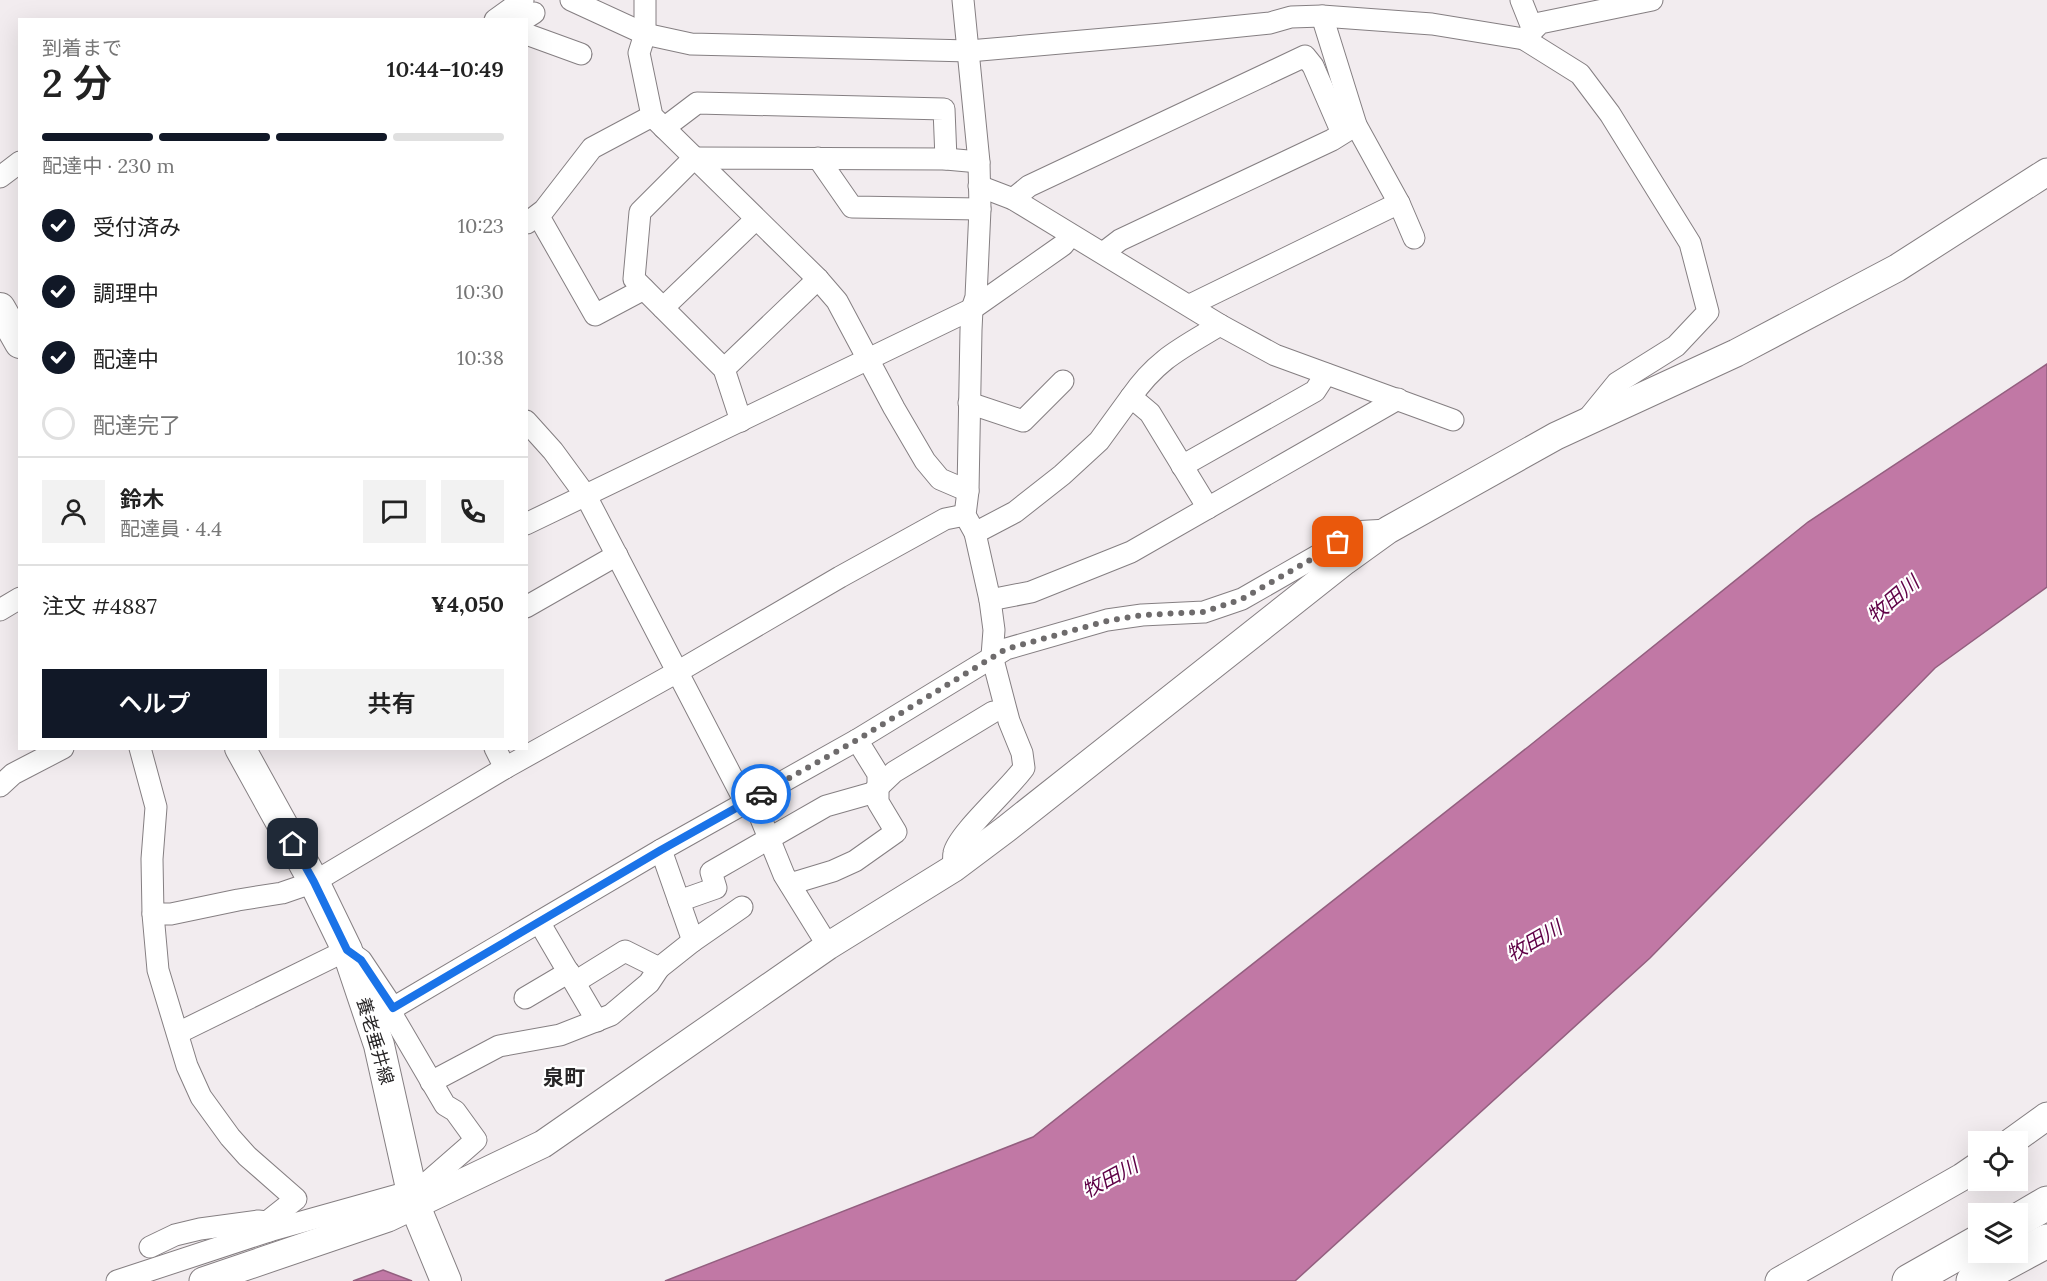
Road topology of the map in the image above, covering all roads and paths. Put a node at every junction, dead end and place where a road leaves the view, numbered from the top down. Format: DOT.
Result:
graph roads {
  1 [pos="571,0"];
  2 [pos="645,0"];
  3 [pos="963,0"];
  4 [pos="1521,0"];
  5 [pos="1652,0"];
  6 [pos="1291,9"];
  7 [pos="526,11"];
  8 [pos="1322,16"];
  9 [pos="502,18"];
  10 [pos="645,34"];
  11 [pos="528,35"];
  12 [pos="1528,35"];
  13 [pos="969,51"];
  14 [pos="581,54"];
  15 [pos="658,122"];
  16 [pos="1349,129"];
  17 [pos="694,158"];
  18 [pos="818,158"];
  19 [pos="946,159"];
  20 [pos="979,162"];
  21 [pos="18,164"];
  22 [pos="2047,172"];
  23 [pos="0,177"];
  24 [pos="979,186"];
  25 [pos="1013,199"];
  26 [pos="1399,203"];
  27 [pos="980,209"];
  28 [pos="532,219"];
  29 [pos="756,219"];
  30 [pos="1071,235"];
  31 [pos="1413,238"];
  32 [pos="1103,253"];
  33 [pos="818,279"];
  34 [pos="644,289"];
  35 [pos="1190,305"];
  36 [pos="0,308"];
  37 [pos="663,308"];
  38 [pos="972,309"];
  39 [pos="1220,325"];
  40 [pos="14,338"];
  41 [pos="868,359"];
  42 [pos="724,369"];
  43 [pos="1326,374"];
  44 [pos="1063,381"];
  45 [pos="1131,397"];
  46 [pos="1398,399"];
  47 [pos="969,403"];
  48 [pos="1452,420"];
  49 [pos="741,421"];
  50 [pos="528,423"];
  51 [pos="1583,424"];
  52 [pos="1182,466"];
  53 [pos="968,491"];
  54 [pos="586,496"];
  55 [pos="1208,508"];
  56 [pos="528,523"];
  57 [pos="970,524"];
  58 [pos="1388,530"];
  59 [pos="617,555"];
  60 [pos="18,599"];
  61 [pos="990,600"];
  62 [pos="528,606"];
  63 [pos="0,610"];
  64 [pos="992,656"];
  65 [pos="679,671"];
  66 [pos="993,712"];
  67 [pos="857,740"];
  68 [pos="59,750"];
  69 [pos="141,750"];
  70 [pos="241,750"];
  71 [pos="496,750"];
  72 [pos="505,768"];
  73 [pos="0,786"];
  74 [pos="879,787"];
  75 [pos="749,800"];
  76 [pos="769,837"];
  77 [pos="661,850"];
  78 [pos="954,867"];
  79 [pos="314,882"];
  80 [pos="790,884"];
  81 [pos="679,901"];
  82 [pos="742,907"];
  83 [pos="153,914"];
  84 [pos="539,922"];
  85 [pos="693,941"];
  86 [pos="828,946"];
  87 [pos="347,950"];
  88 [pos="659,968"];
  89 [pos="572,977"];
  90 [pos="525,998"];
  91 [pos="393,1008"];
  92 [pos="597,1021"];
  93 [pos="178,1033"];
  94 [pos="431,1082"];
  95 [pos="2047,1116"];
  96 [pos="2027,1131"];
  97 [pos="1968,1173"];
  98 [pos="413,1199"];
  99 [pos="2047,1203"];
  100 [pos="2028,1214"];
  101 [pos="268,1226"];
  102 [pos="2047,1241"];
  103 [pos="2047,1246"];
  104 [pos="150,1247"];
  105 [pos="1968,1248"];
  106 [pos="2003,1264"];
  107 [pos="441,1269"];
  108 [pos="117,1281"];
  109 [pos="203,1281"];
  110 [pos="1779,1281"];
  111 [pos="1909,1281"];
  112 [pos="1973,1281"];
  1 -- 10 [label="street"];
  2 -- 10 [label="street"];
  3 -- 13 [label="street"];
  4 -- 12 [label="street"];
  5 -- 12 [label="street"];
  6 -- 8 [label="street"];
  6 -- 13 [label="street"];
  7 -- 9 [label="street"];
  8 -- 12 [label="street"];
  8 -- 16 [label="street"];
  10 -- 13 [label="street"];
  10 -- 15 [label="street"];
  11 -- 14 [label="street"];
  12 -- 51 [label="street"];
  13 -- 20 [label="street"];
  15 -- 17 [label="street"];
  15 -- 19 [label="street"];
  15 -- 28 [label="street"];
  16 -- 25 [label="street"];
  16 -- 26 [label="street"];
  16 -- 32 [label="street"];
  17 -- 18 [label="street"];
  17 -- 29 [label="street"];
  17 -- 34 [label="street"];
  18 -- 19 [label="street"];
  18 -- 27 [label="street"];
  19 -- 20 [label="street"];
  20 -- 24 [label="street"];
  21 -- 23 [label="street"];
  22 -- 51 [label="street"];
  24 -- 25 [label="street"];
  24 -- 27 [label="street"];
  25 -- 30 [label="street"];
  26 -- 31 [label="street"];
  26 -- 35 [label="street"];
  27 -- 38 [label="street"];
  28 -- 34 [label="street"];
  29 -- 33 [label="street"];
  29 -- 37 [label="street"];
  30 -- 32 [label="street"];
  30 -- 38 [label="street"];
  32 -- 35 [label="street"];
  33 -- 41 [label="street"];
  33 -- 42 [label="street"];
  34 -- 37 [label="street"];
  35 -- 39 [label="street"];
  36 -- 40 [label="main road"];
  37 -- 42 [label="street"];
  38 -- 41 [label="street"];
  38 -- 47 [label="street"];
  39 -- 43 [label="street"];
  39 -- 45 [label="street"];
  41 -- 49 [label="street"];
  41 -- 53 [label="street"];
  42 -- 49 [label="street"];
  43 -- 46 [label="street"];
  43 -- 52 [label="street"];
  44 -- 47 [label="street"];
  45 -- 52 [label="street"];
  45 -- 57 [label="street"];
  46 -- 48 [label="street"];
  46 -- 55 [label="street"];
  47 -- 53 [label="street"];
  49 -- 54 [label="street"];
  50 -- 54 [label="street"];
  51 -- 58 [label="street"];
  52 -- 55 [label="street"];
  53 -- 57 [label="street"];
  54 -- 56 [label="street"];
  54 -- 59 [label="street"];
  55 -- 61 [label="street"];
  57 -- 61 [label="street"];
  57 -- 65 [label="street"];
  58 -- 64 [label="street"];
  58 -- 78 [label="street"];
  59 -- 62 [label="street"];
  59 -- 65 [label="street"];
  60 -- 63 [label="street"];
  61 -- 64 [label="street"];
  64 -- 67 [label="street"];
  64 -- 78 [label="street"];
  65 -- 72 [label="street"];
  65 -- 75 [label="street"];
  66 -- 74 [label="street"];
  67 -- 74 [label="street"];
  67 -- 75 [label="street"];
  68 -- 73 [label="street"];
  69 -- 83 [label="street"];
  70 -- 79 [label="main road, 養老垂井線"];
  71 -- 72 [label="street"];
  72 -- 79 [label="street"];
  74 -- 76 [label="street"];
  74 -- 80 [label="street"];
  75 -- 76 [label="street"];
  75 -- 77 [label="street"];
  76 -- 80 [label="street"];
  76 -- 81 [label="street"];
  77 -- 81 [label="street"];
  77 -- 84 [label="street"];
  78 -- 86 [label="street"];
  79 -- 83 [label="street"];
  79 -- 87 [label="main road, 養老垂井線"];
  80 -- 86 [label="street"];
  81 -- 85 [label="street"];
  82 -- 85 [label="street"];
  83 -- 93 [label="street"];
  84 -- 89 [label="street"];
  84 -- 91 [label="street"];
  85 -- 88 [label="street"];
  86 -- 98 [label="street"];
  87 -- 91 [label="street"];
  87 -- 93 [label="street"];
  87 -- 98 [label="main road, 養老垂井線"];
  88 -- 89 [label="street"];
  88 -- 92 [label="street"];
  89 -- 90 [label="street"];
  89 -- 92 [label="street"];
  91 -- 94 [label="street"];
  92 -- 94 [label="street"];
  93 -- 101 [label="street"];
  94 -- 98 [label="street"];
  95 -- 96 [label="street"];
  97 -- 110 [label="street"];
  98 -- 101 [label="street"];
  98 -- 107 [label="main road, 養老垂井線"];
  98 -- 109 [label="street"];
  99 -- 100 [label="highway"];
  101 -- 104 [label="street"];
  101 -- 108 [label="street"];
  102 -- 106 [label="highway"];
  103 -- 106 [label="highway"];
  105 -- 111 [label="highway"];
  106 -- 112 [label="highway"];
}
